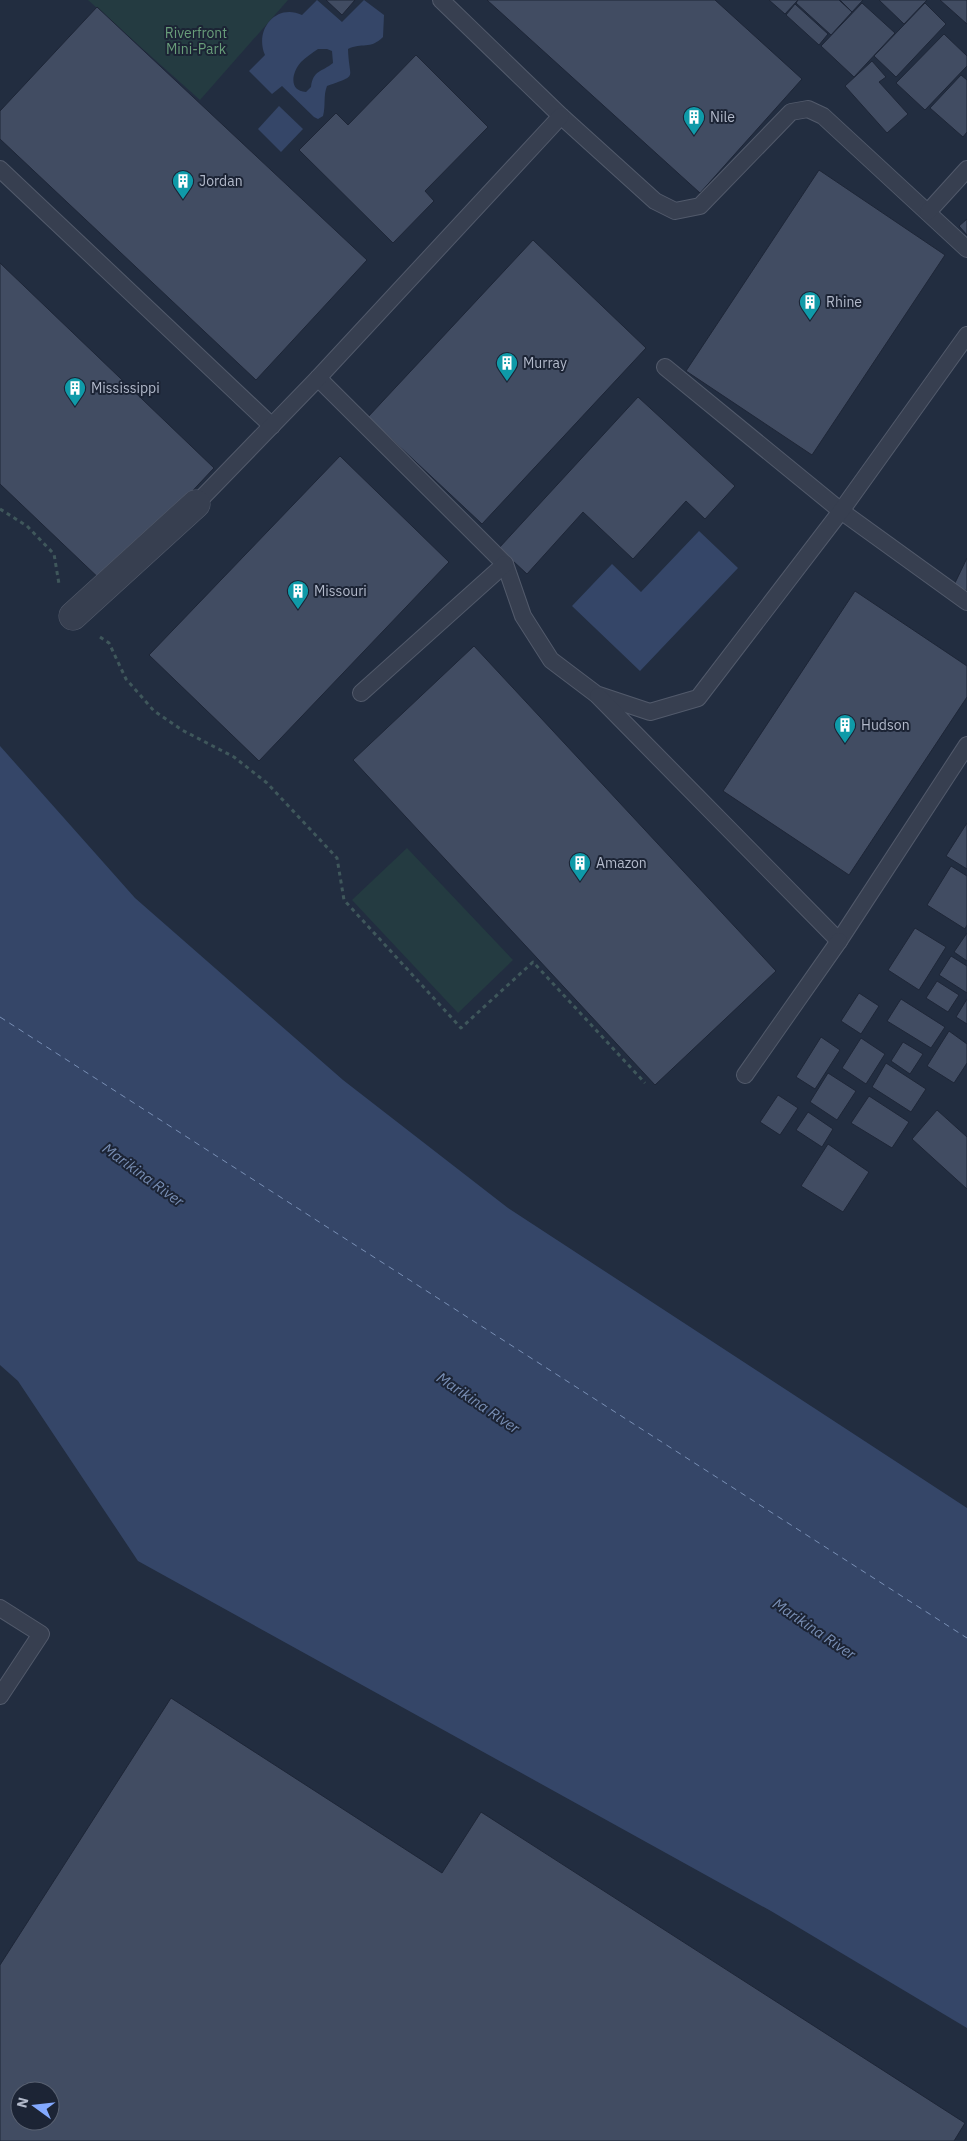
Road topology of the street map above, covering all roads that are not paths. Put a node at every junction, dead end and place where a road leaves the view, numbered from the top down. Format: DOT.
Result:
graph roads {
  1 [pos="441,0"];
  2 [pos="561,116"];
  3 [pos="967,169"];
  4 [pos="1,172"];
  5 [pos="928,212"];
  6 [pos="967,249"];
  7 [pos="967,335"];
  8 [pos="665,367"];
  9 [pos="318,378"];
  10 [pos="272,426"];
  11 [pos="196,504"];
  12 [pos="841,511"];
  13 [pos="505,564"];
  14 [pos="967,602"];
  15 [pos="73,616"];
  16 [pos="361,693"];
  17 [pos="596,694"];
  18 [pos="967,745"];
  19 [pos="839,940"];
  20 [pos="745,1075"];
  21 [pos="0,1608"];
  22 [pos="0,1696"];
  1 -- 2 [label="lane"];
  2 -- 5 [label="lane"];
  2 -- 9 [label="lane"];
  3 -- 5 [label="lane"];
  4 -- 10 [label="lane"];
  5 -- 6 [label="lane"];
  7 -- 12 [label="lane"];
  8 -- 12 [label="lane"];
  9 -- 10 [label="lane"];
  9 -- 13 [label="lane"];
  10 -- 11 [label="lane"];
  11 -- 15 [label="street"];
  12 -- 14 [label="lane"];
  12 -- 17 [label="lane"];
  13 -- 16 [label="lane"];
  13 -- 17 [label="lane"];
  17 -- 19 [label="lane"];
  18 -- 19 [label="lane"];
  19 -- 20 [label="lane"];
  21 -- 22 [label="lane"];
}
